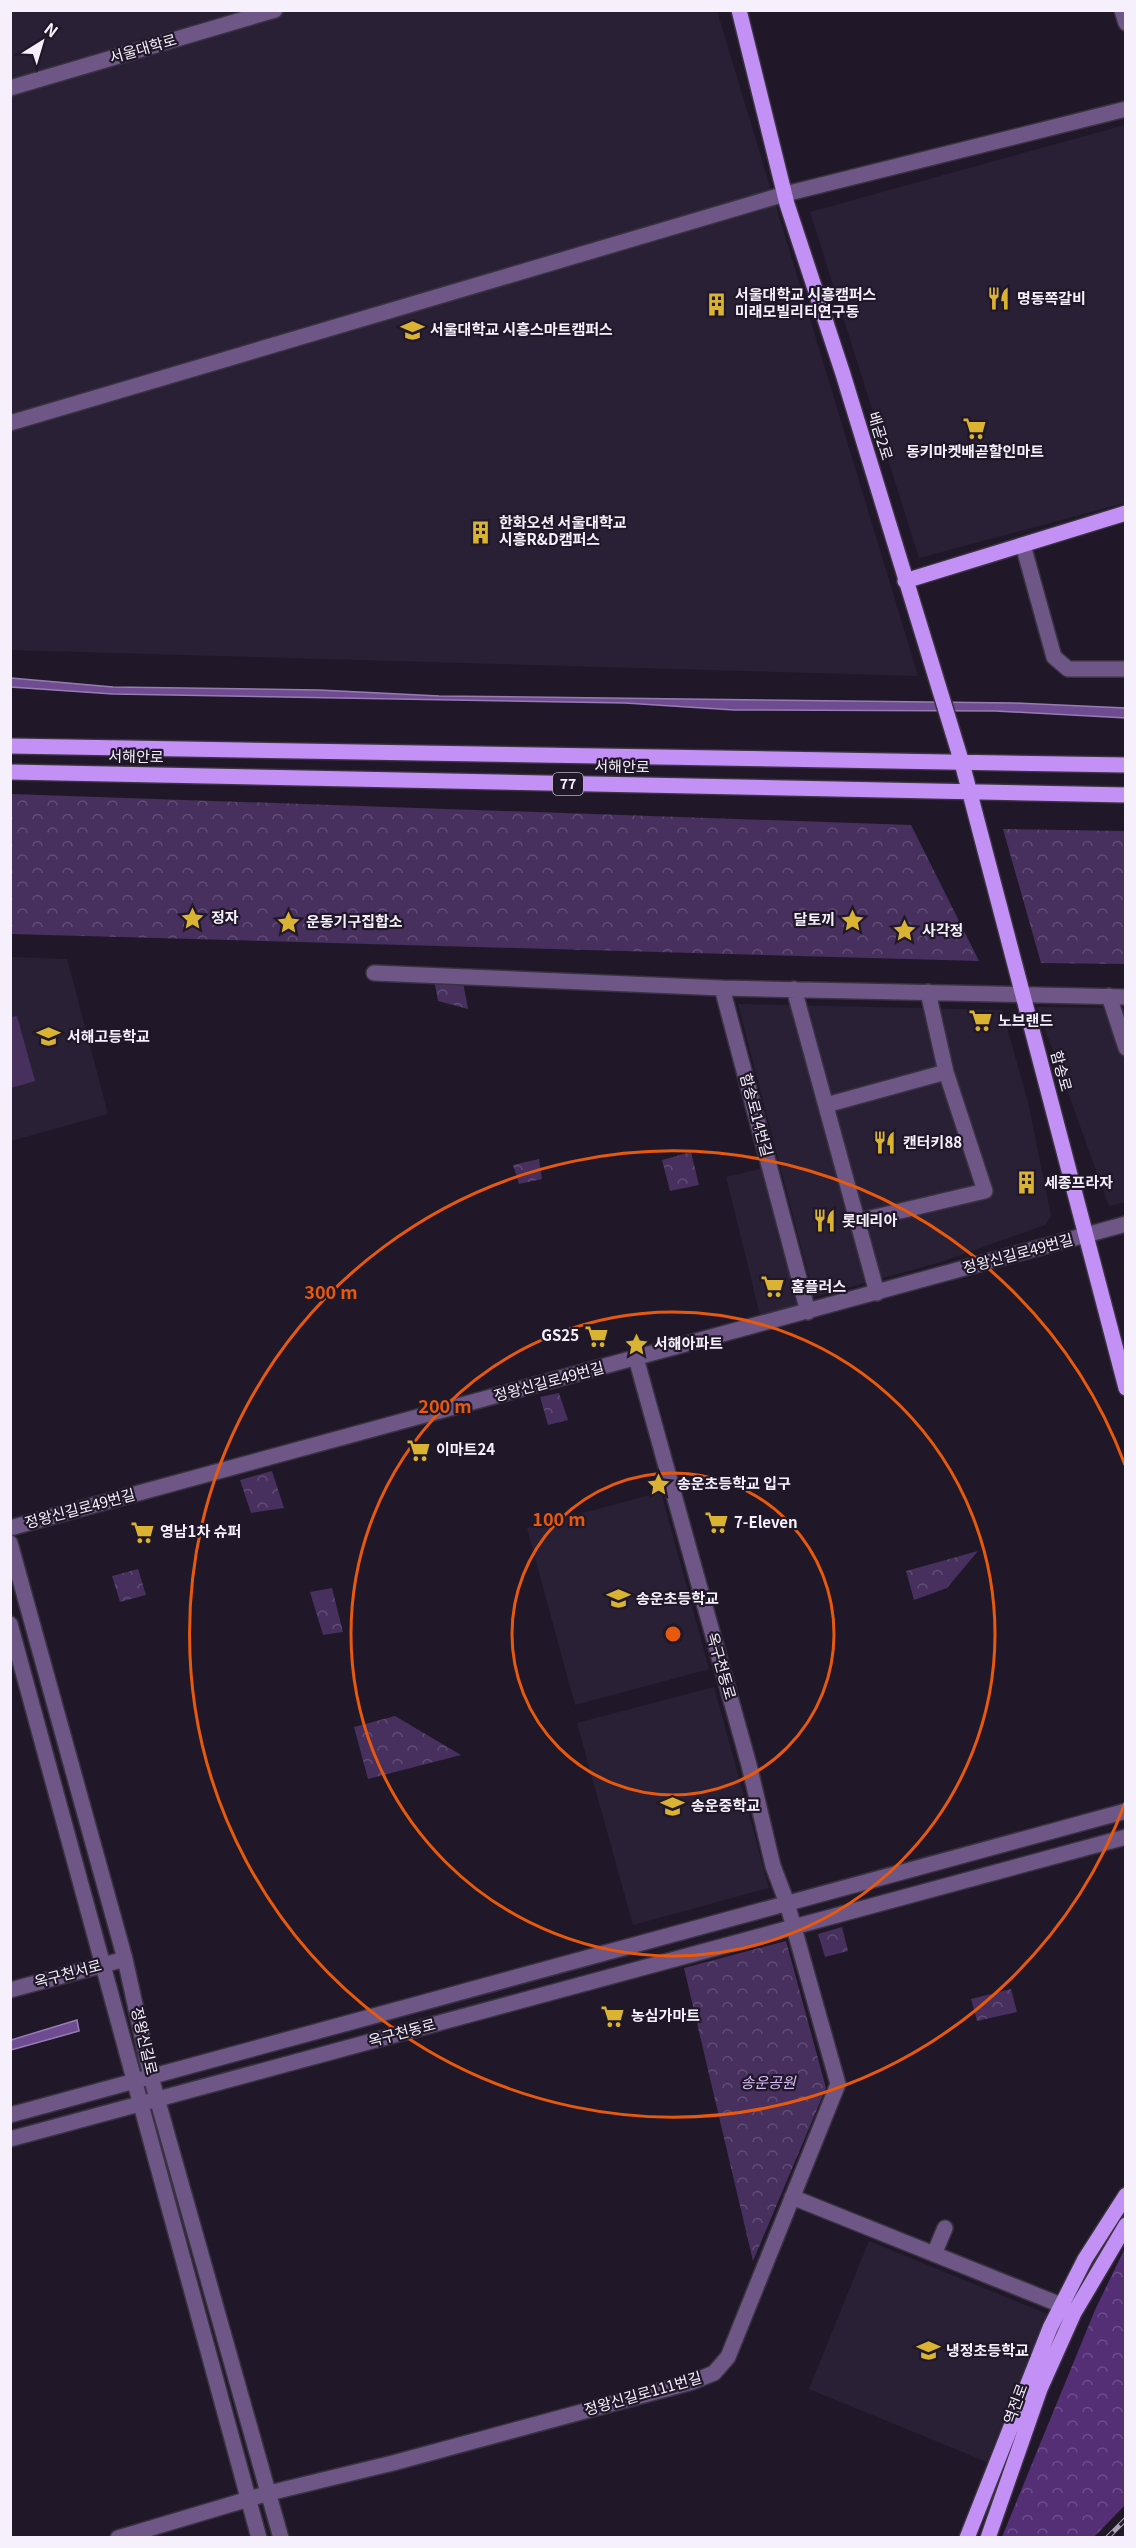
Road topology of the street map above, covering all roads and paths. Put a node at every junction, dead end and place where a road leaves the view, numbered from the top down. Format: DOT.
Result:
graph roads {
  1 [pos="275,10"];
  2 [pos="739,10"];
  3 [pos="1122,10"];
  4 [pos="1125,23"];
  5 [pos="10,88"];
  6 [pos="1125,109"];
  7 [pos="786,199"];
  8 [pos="10,423"];
  9 [pos="10,432"];
  10 [pos="1125,513"];
  11 [pos="1023,545"];
  12 [pos="905,581"];
  13 [pos="1125,669"];
  14 [pos="10,746"];
  15 [pos="962,763"];
  16 [pos="1125,765"];
  17 [pos="10,772"];
  18 [pos="970,792"];
  19 [pos="1125,795"];
  20 [pos="374,973"];
  21 [pos="722,988"];
  22 [pos="794,989"];
  23 [pos="928,992"];
  24 [pos="1022,995"];
  25 [pos="1108,996"];
  26 [pos="1125,997"];
  27 [pos="1125,1048"];
  28 [pos="946,1072"];
  29 [pos="826,1105"];
  30 [pos="858,1221"];
  31 [pos="1125,1224"];
  32 [pos="1088,1235"];
  33 [pos="877,1293"];
  34 [pos="808,1312"];
  35 [pos="636,1358"];
  36 [pos="1125,1388"];
  37 [pos="10,1528"];
  38 [pos="10,1543"];
  39 [pos="10,1624"];
  40 [pos="1125,1811"];
  41 [pos="1125,1837"];
  42 [pos="787,1904"];
  43 [pos="793,1927"];
  44 [pos="125,1959"];
  45 [pos="103,1965"];
  46 [pos="10,1990"];
  47 [pos="151,2077"];
  48 [pos="134,2082"];
  49 [pos="158,2099"];
  50 [pos="140,2104"];
  51 [pos="10,2115"];
  52 [pos="10,2139"];
  53 [pos="1125,2195"];
  54 [pos="792,2197"];
  55 [pos="1125,2225"];
  56 [pos="945,2228"];
  57 [pos="934,2254"];
  58 [pos="1061,2305"];
  59 [pos="269,2493"];
  60 [pos="249,2501"];
  61 [pos="118,2538"];
  62 [pos="259,2538"];
  63 [pos="281,2538"];
  64 [pos="967,2538"];
  65 [pos="988,2538"];
  1 -- 5 [label="street, 서울대학로"];
  2 -- 7 [label="main road, 배곧2로"];
  3 -- 4 [label="street"];
  6 -- 7 [label="street"];
  7 -- 8 [label="street"];
  7 -- 9 [label="street"];
  7 -- 12 [label="main road, 배곧2로"];
  10 -- 11 [label="main road"];
  11 -- 12 [label="main road"];
  11 -- 13 [label="street"];
  12 -- 15 [label="main road, 배곧2로"];
  14 -- 15 [label="main road, 서해안로 / 77"];
  15 -- 16 [label="main road, 서해안로 / 77"];
  15 -- 18 [label="main road, 함송로"];
  17 -- 18 [label="main road, 서해안로 / 77"];
  18 -- 19 [label="main road, 서해안로 / 77"];
  18 -- 24 [label="main road, 함송로"];
  20 -- 21 [label="street"];
  21 -- 22 [label="street"];
  21 -- 34 [label="street, 함송로14번길"];
  22 -- 23 [label="street"];
  22 -- 29 [label="street"];
  23 -- 24 [label="street"];
  23 -- 28 [label="street"];
  24 -- 25 [label="street"];
  24 -- 32 [label="main road, 함송로"];
  25 -- 26 [label="street"];
  25 -- 27 [label="street"];
  28 -- 29 [label="street"];
  28 -- 30 [label="street"];
  29 -- 30 [label="street"];
  30 -- 33 [label="street"];
  31 -- 32 [label="street, 정왕신길로49번길"];
  32 -- 33 [label="street, 정왕신길로49번길"];
  32 -- 36 [label="main road, 함송로"];
  33 -- 34 [label="street, 정왕신길로49번길"];
  34 -- 35 [label="street, 정왕신길로49번길"];
  35 -- 37 [label="street, 정왕신길로49번길"];
  35 -- 42 [label="street, 옥구천동로"];
  38 -- 44 [label="street, 정왕신길로"];
  39 -- 45 [label="street, 정왕신길로"];
  40 -- 42 [label="street, 옥구천동로"];
  41 -- 43 [label="street, 옥구천동로"];
  42 -- 43 [label="street, 옥구천동로"];
  42 -- 47 [label="street, 옥구천동로"];
  43 -- 49 [label="street, 옥구천동로"];
  43 -- 54 [label="street, 정왕신길로111번길"];
  44 -- 45 [label="street, 옥구천서로"];
  44 -- 47 [label="street, 정왕신길로"];
  45 -- 46 [label="street, 옥구천서로"];
  45 -- 48 [label="street, 정왕신길로"];
  47 -- 48 [label="street, 옥구천동로"];
  47 -- 49 [label="street, 정왕신길로"];
  48 -- 50 [label="street, 정왕신길로"];
  48 -- 51 [label="street, 옥구천동로"];
  49 -- 50 [label="street, 옥구천동로"];
  49 -- 59 [label="street, 정왕신길로"];
  50 -- 52 [label="street, 옥구천동로"];
  50 -- 60 [label="street, 정왕신길로"];
  53 -- 58 [label="main road, 역전로"];
  54 -- 57 [label="street"];
  54 -- 59 [label="street, 정왕신길로111번길"];
  55 -- 65 [label="main road, 역전로"];
  56 -- 57 [label="street"];
  57 -- 58 [label="street"];
  58 -- 64 [label="main road, 역전로"];
  59 -- 60 [label="street, 정왕신길로111번길"];
  59 -- 63 [label="street, 정왕신길로"];
  60 -- 61 [label="street, 정왕신길로111번길"];
  60 -- 62 [label="street, 정왕신길로"];
}
